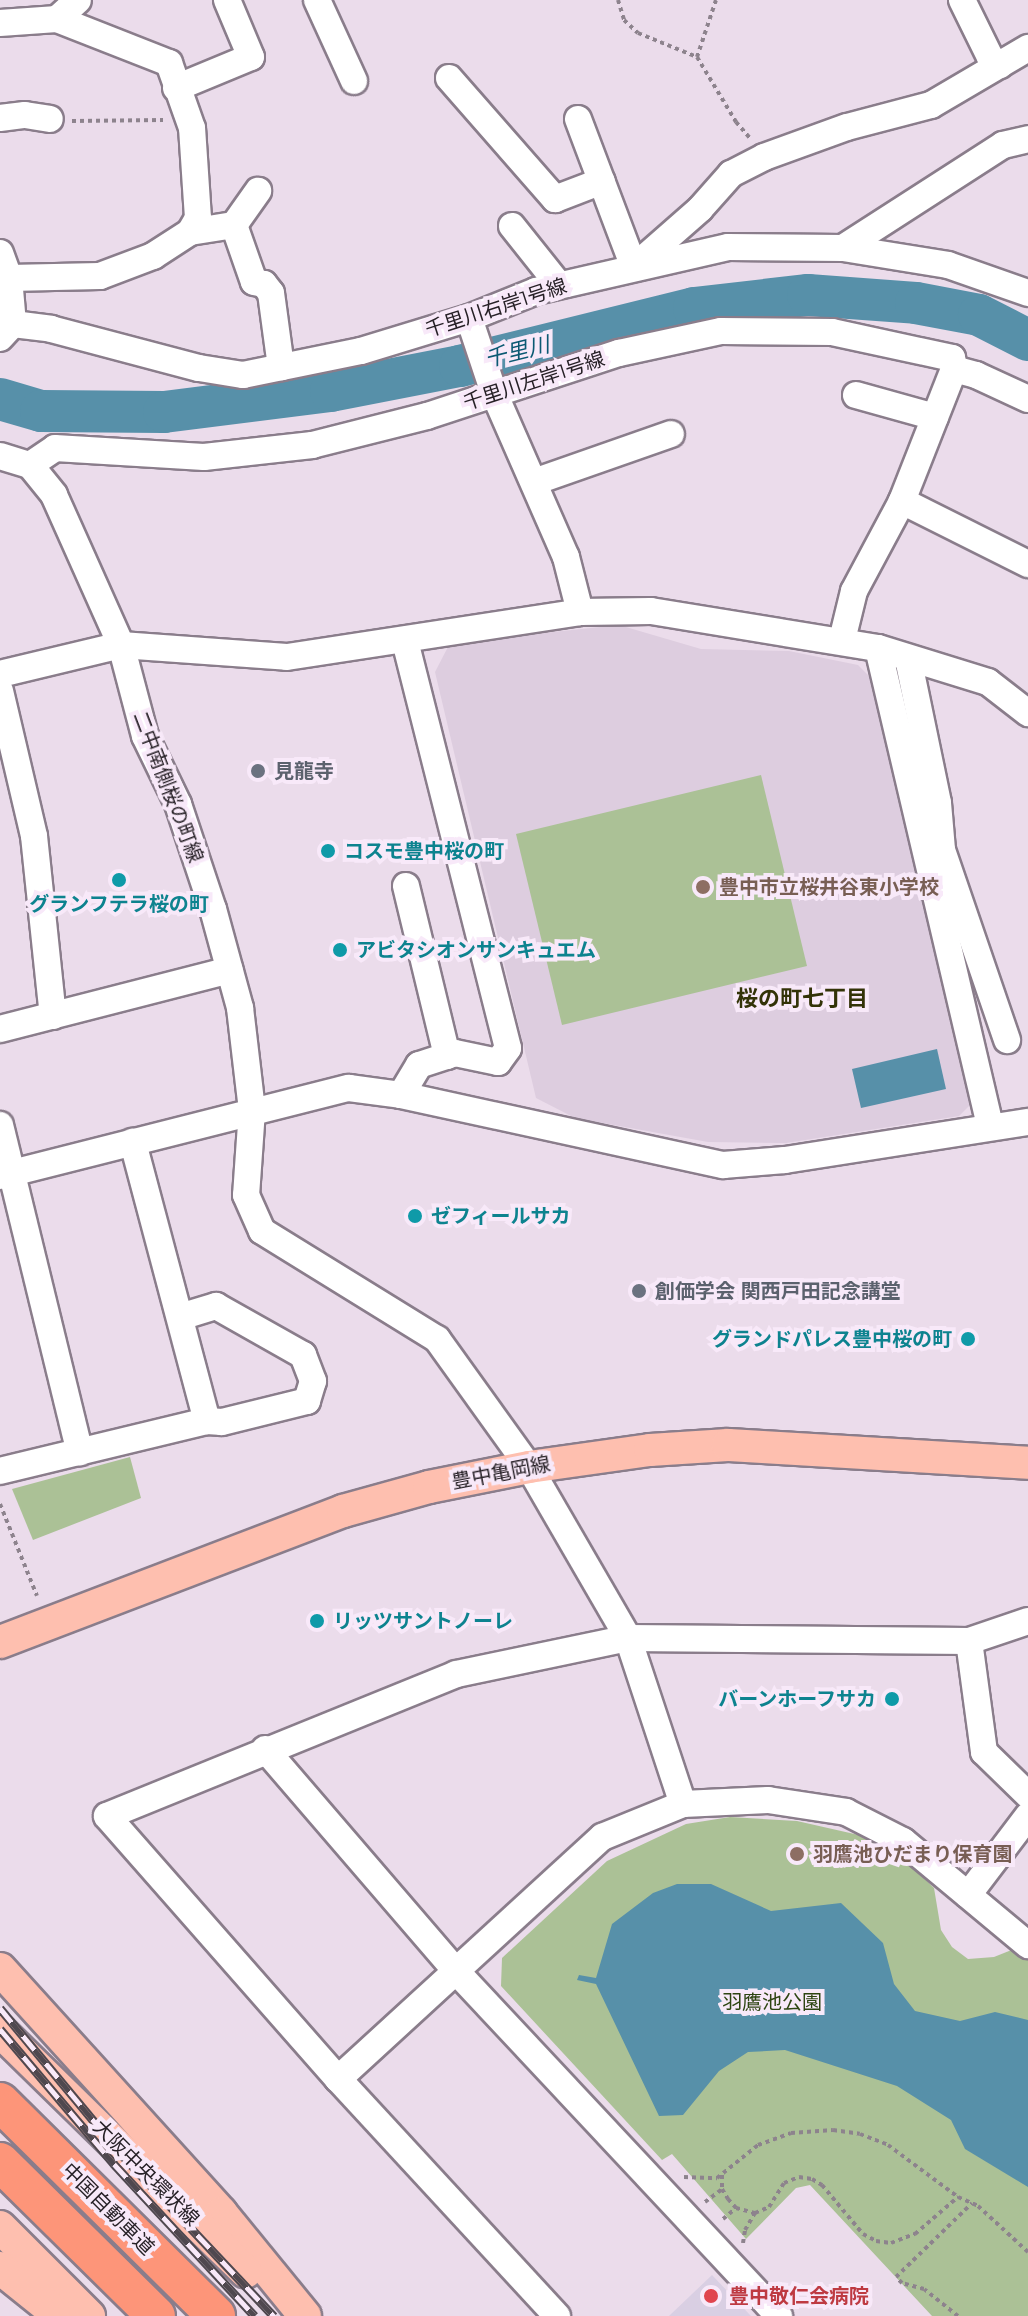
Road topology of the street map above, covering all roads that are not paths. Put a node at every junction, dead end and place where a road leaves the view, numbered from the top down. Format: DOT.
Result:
graph roads {
  1 [pos="78,0"];
  2 [pos="227,0"];
  3 [pos="317,0"];
  4 [pos="962,0"];
  5 [pos="57,19"];
  6 [pos="0,23"];
  7 [pos="1028,48"];
  8 [pos="1000,65"];
  9 [pos="449,78"];
  10 [pos="354,81"];
  11 [pos="176,88"];
  12 [pos="0,118"];
  13 [pos="50,119"];
  14 [pos="578,119"];
  15 [pos="1028,139"];
  16 [pos="602,181"];
  17 [pos="258,191"];
  18 [pos="234,225"];
  19 [pos="512,226"];
  20 [pos="190,232"];
  21 [pos="843,248"];
  22 [pos="0,253"];
  23 [pos="634,267"];
  24 [pos="9,278"];
  25 [pos="559,285"];
  26 [pos="1028,293"];
  27 [pos="469,318"];
  28 [pos="6,331"];
  29 [pos="281,367"];
  30 [pos="954,369"];
  31 [pos="494,393"];
  32 [pos="856,395"];
  33 [pos="1028,399"];
  34 [pos="935,417"];
  35 [pos="671,434"];
  36 [pos="0,456"];
  37 [pos="30,465"];
  38 [pos="534,482"];
  39 [pos="902,501"];
  40 [pos="1028,564"];
  41 [pos="580,612"];
  42 [pos="405,640"];
  43 [pos="842,640"];
  44 [pos="121,645"];
  45 [pos="878,648"];
  46 [pos="908,658"];
  47 [pos="0,674"];
  48 [pos="0,691"];
  49 [pos="1028,713"];
  50 [pos="406,886"];
  51 [pos="230,970"];
  52 [pos="53,1016"];
  53 [pos="0,1029"];
  54 [pos="1007,1040"];
  55 [pos="447,1056"];
  56 [pos="401,1095"];
  57 [pos="252,1110"];
  58 [pos="1028,1122"];
  59 [pos="0,1125"];
  60 [pos="990,1127"];
  61 [pos="133,1142"];
  62 [pos="6,1175"];
  63 [pos="180,1317"];
  64 [pos="207,1421"];
  65 [pos="80,1452"];
  66 [pos="1028,1463"];
  67 [pos="529,1467"];
  68 [pos="0,1471"];
  69 [pos="1028,1621"];
  70 [pos="628,1638"];
  71 [pos="969,1641"];
  72 [pos="0,1642"];
  73 [pos="265,1749"];
  74 [pos="1028,1795"];
  75 [pos="683,1804"];
  76 [pos="1028,1816"];
  77 [pos="968,1895"];
  78 [pos="1028,1945"];
  79 [pos="0,1969"];
  80 [pos="456,1971"];
  81 [pos="0,2031"];
  82 [pos="338,2079"];
  83 [pos="0,2102"];
  84 [pos="0,2162"];
  85 [pos="0,2227"];
  86 [pos="0,2268"];
  87 [pos="60,2316"];
  88 [pos="89,2316"];
  89 [pos="156,2316"];
  90 [pos="216,2316"];
  91 [pos="291,2316"];
  92 [pos="305,2316"];
  93 [pos="557,2316"];
  94 [pos="779,2316"];
  1 -- 5 [label="street"];
  2 -- 11 [label="street"];
  3 -- 10 [label="street"];
  4 -- 8 [label="street"];
  5 -- 6 [label="street"];
  5 -- 11 [label="street"];
  7 -- 8 [label="street"];
  8 -- 23 [label="street"];
  9 -- 16 [label="street"];
  11 -- 20 [label="street"];
  12 -- 13 [label="street"];
  14 -- 16 [label="street"];
  15 -- 21 [label="street"];
  16 -- 23 [label="street"];
  17 -- 18 [label="street"];
  18 -- 20 [label="street"];
  18 -- 29 [label="street"];
  19 -- 25 [label="street"];
  20 -- 24 [label="street"];
  21 -- 23 [label="street, 千里川右岸1号線"];
  21 -- 26 [label="street, 千里川右岸1号線"];
  22 -- 24 [label="street"];
  23 -- 25 [label="street, 千里川右岸1号線"];
  24 -- 28 [label="street"];
  25 -- 27 [label="street, 千里川右岸1号線"];
  27 -- 29 [label="street, 千里川右岸1号線"];
  27 -- 31 [label="street"];
  28 -- 29 [label="street, 千里川右岸1号線"];
  30 -- 31 [label="street, 千里川左岸1号線"];
  30 -- 33 [label="street, 千里川左岸1号線"];
  30 -- 34 [label="street"];
  31 -- 37 [label="street, 千里川左岸1号線"];
  31 -- 38 [label="street"];
  32 -- 34 [label="street"];
  34 -- 39 [label="street"];
  35 -- 38 [label="street"];
  36 -- 37 [label="street"];
  37 -- 44 [label="street, 二中南側桜の町線"];
  38 -- 41 [label="street"];
  39 -- 40 [label="street"];
  39 -- 43 [label="street"];
  41 -- 42 [label="street"];
  41 -- 43 [label="street"];
  42 -- 44 [label="street"];
  42 -- 55 [label="street"];
  43 -- 45 [label="street"];
  44 -- 47 [label="street"];
  44 -- 51 [label="street, 二中南側桜の町線"];
  45 -- 46 [label="street"];
  45 -- 60 [label="street"];
  46 -- 49 [label="street"];
  46 -- 54 [label="street"];
  48 -- 52 [label="street"];
  50 -- 55 [label="street"];
  51 -- 52 [label="street"];
  51 -- 57 [label="street, 二中南側桜の町線"];
  52 -- 53 [label="street"];
  55 -- 56 [label="street"];
  56 -- 57 [label="street"];
  56 -- 60 [label="street"];
  57 -- 61 [label="street"];
  57 -- 67 [label="street, 二中南側桜の町線"];
  58 -- 60 [label="street"];
  59 -- 62 [label="street"];
  61 -- 62 [label="street"];
  61 -- 63 [label="street"];
  62 -- 65 [label="street"];
  63 -- 64 [label="street"];
  63 -- 64 [label="street"];
  64 -- 65 [label="street"];
  65 -- 68 [label="street"];
  66 -- 67 [label="main road, 豊中亀岡線"];
  67 -- 70 [label="street, 二中南側桜の町線"];
  67 -- 72 [label="main road, 豊中亀岡線"];
  69 -- 71 [label="street"];
  70 -- 71 [label="street"];
  70 -- 73 [label="street"];
  70 -- 75 [label="street, 二中南側桜の町線"];
  71 -- 74 [label="street"];
  73 -- 80 [label="street"];
  73 -- 82 [label="street"];
  75 -- 77 [label="street"];
  75 -- 80 [label="street"];
  76 -- 77 [label="street"];
  77 -- 78 [label="street"];
  79 -- 92 [label="main road"];
  80 -- 82 [label="street"];
  80 -- 94 [label="street"];
  81 -- 91 [label="main road, 大阪中央環状線"];
  82 -- 93 [label="street"];
  83 -- 90 [label="highway, 中国自動車道"];
  84 -- 89 [label="highway, 中国自動車道"];
  85 -- 88 [label="main road"];
  86 -- 87 [label="main road"];
}
